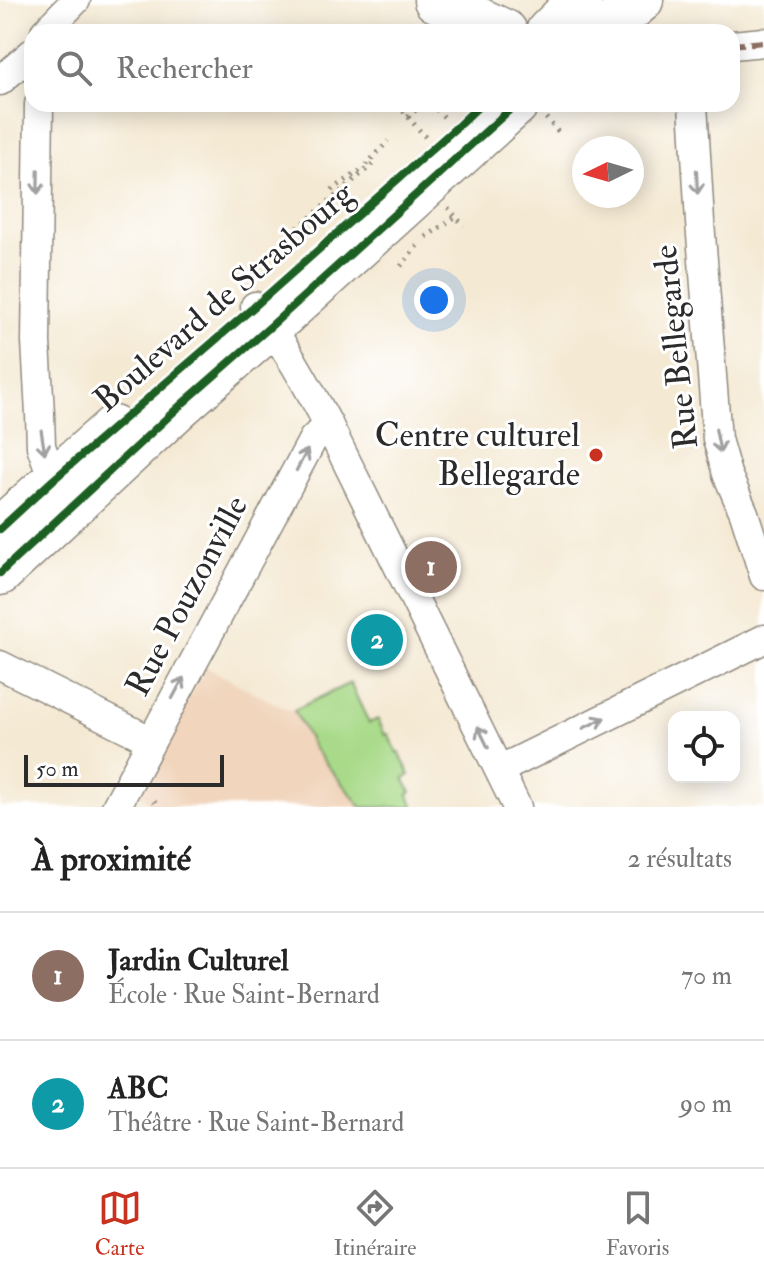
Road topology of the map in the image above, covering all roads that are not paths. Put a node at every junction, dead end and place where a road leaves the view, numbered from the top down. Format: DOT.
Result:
graph roads {
  1 [pos="76,0"];
  2 [pos="436,0"];
  3 [pos="580,0"];
  4 [pos="641,0"];
  5 [pos="53,24"];
  6 [pos="488,24"];
  7 [pos="556,24"];
  8 [pos="612,24"];
  9 [pos="764,42"];
  10 [pos="740,44"];
  11 [pos="24,60"];
  12 [pos="0,81"];
  13 [pos="39,112"];
  14 [pos="473,112"];
  15 [pos="506,112"];
  16 [pos="693,112"];
  17 [pos="263,316"];
  18 [pos="328,424"];
  19 [pos="63,492"];
  20 [pos="0,529"];
  21 [pos="0,573"];
  22 [pos="764,576"];
  23 [pos="764,639"];
  24 [pos="0,665"];
  25 [pos="150,740"];
  26 [pos="499,770"];
  27 [pos="116,807"];
  28 [pos="517,807"];
  1 -- 5 [label="street"];
  2 -- 6 [label="main road"];
  3 -- 7 [label="main road"];
  4 -- 8 [label="main road"];
  9 -- 10 [label="street"];
  11 -- 12 [label="street"];
  13 -- 19 [label="street, one-way"];
  14 -- 17 [label="main road, Boulevard de Strasbourg"];
  15 -- 17 [label="main road, Boulevard de Strasbourg"];
  16 -- 22 [label="street, Rue Bellegarde, one-way"];
  17 -- 18 [label="street"];
  17 -- 19 [label="main road, Boulevard de Strasbourg"];
  25 -- 18 [label="street, Rue Pouzonville, one-way"];
  26 -- 18 [label="street, one-way"];
  19 -- 20 [label="main road, Boulevard de Strasbourg"];
  19 -- 21 [label="main road, Boulevard de Strasbourg"];
  26 -- 23 [label="street, one-way"];
  24 -- 25 [label="street"];
  25 -- 27 [label="street, Rue Pouzonville"];
  26 -- 28 [label="street"];
}
